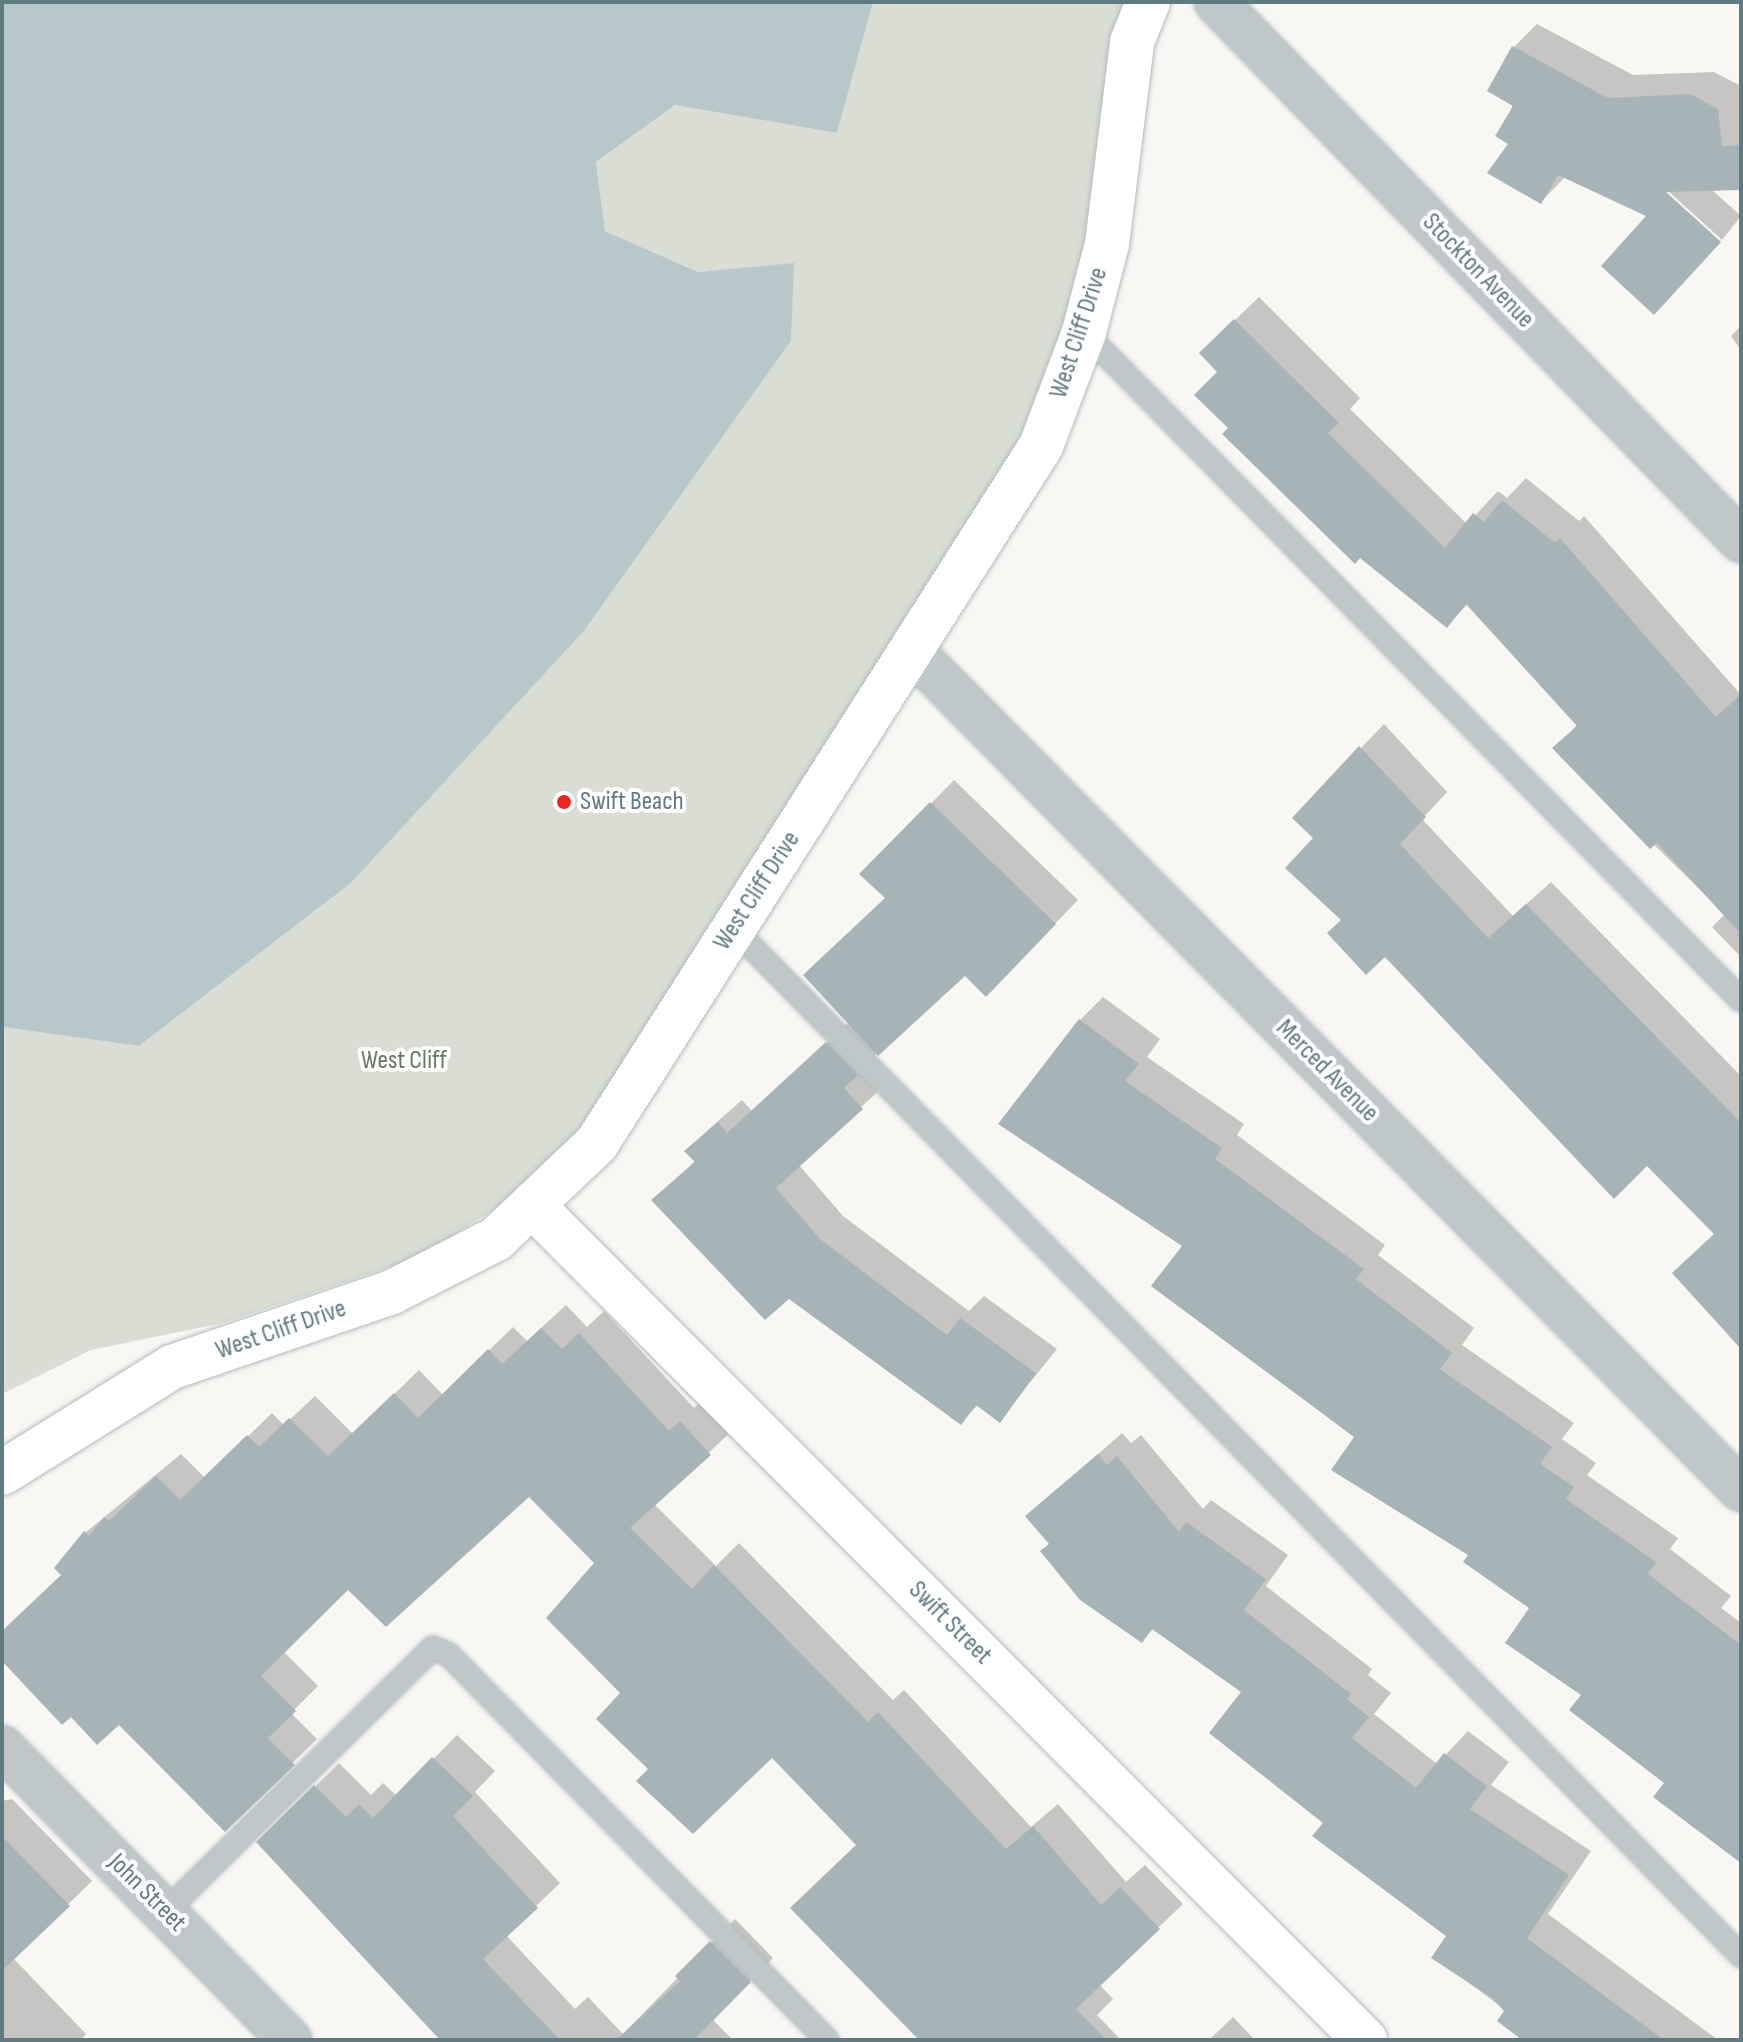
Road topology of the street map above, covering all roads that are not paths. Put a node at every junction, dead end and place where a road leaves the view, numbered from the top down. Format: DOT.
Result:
graph roads {
  1 [pos="1148,2"];
  2 [pos="1216,2"];
  3 [pos="1084,332"];
  4 [pos="1741,541"];
  5 [pos="913,652"];
  6 [pos="733,928"];
  7 [pos="1741,1000"];
  8 [pos="534,1207"];
  9 [pos="2,1473"];
  10 [pos="1741,1490"];
  11 [pos="2,1747"];
  12 [pos="166,1911"];
  13 [pos="1741,1956"];
  14 [pos="290,2040"];
  15 [pos="827,2040"];
  16 [pos="1365,2040"];
  1 -- 3 [label="street, West Cliff Drive"];
  2 -- 4 [label="street, Stockton Avenue"];
  3 -- 5 [label="street, West Cliff Drive"];
  3 -- 7 [label="lane"];
  5 -- 6 [label="street, West Cliff Drive"];
  5 -- 10 [label="street, Merced Avenue"];
  6 -- 8 [label="street, West Cliff Drive"];
  6 -- 13 [label="lane"];
  8 -- 9 [label="street, West Cliff Drive"];
  8 -- 16 [label="street, Swift Street"];
  11 -- 12 [label="street, John Street"];
  12 -- 14 [label="street, John Street"];
  12 -- 15 [label="lane"];
}
